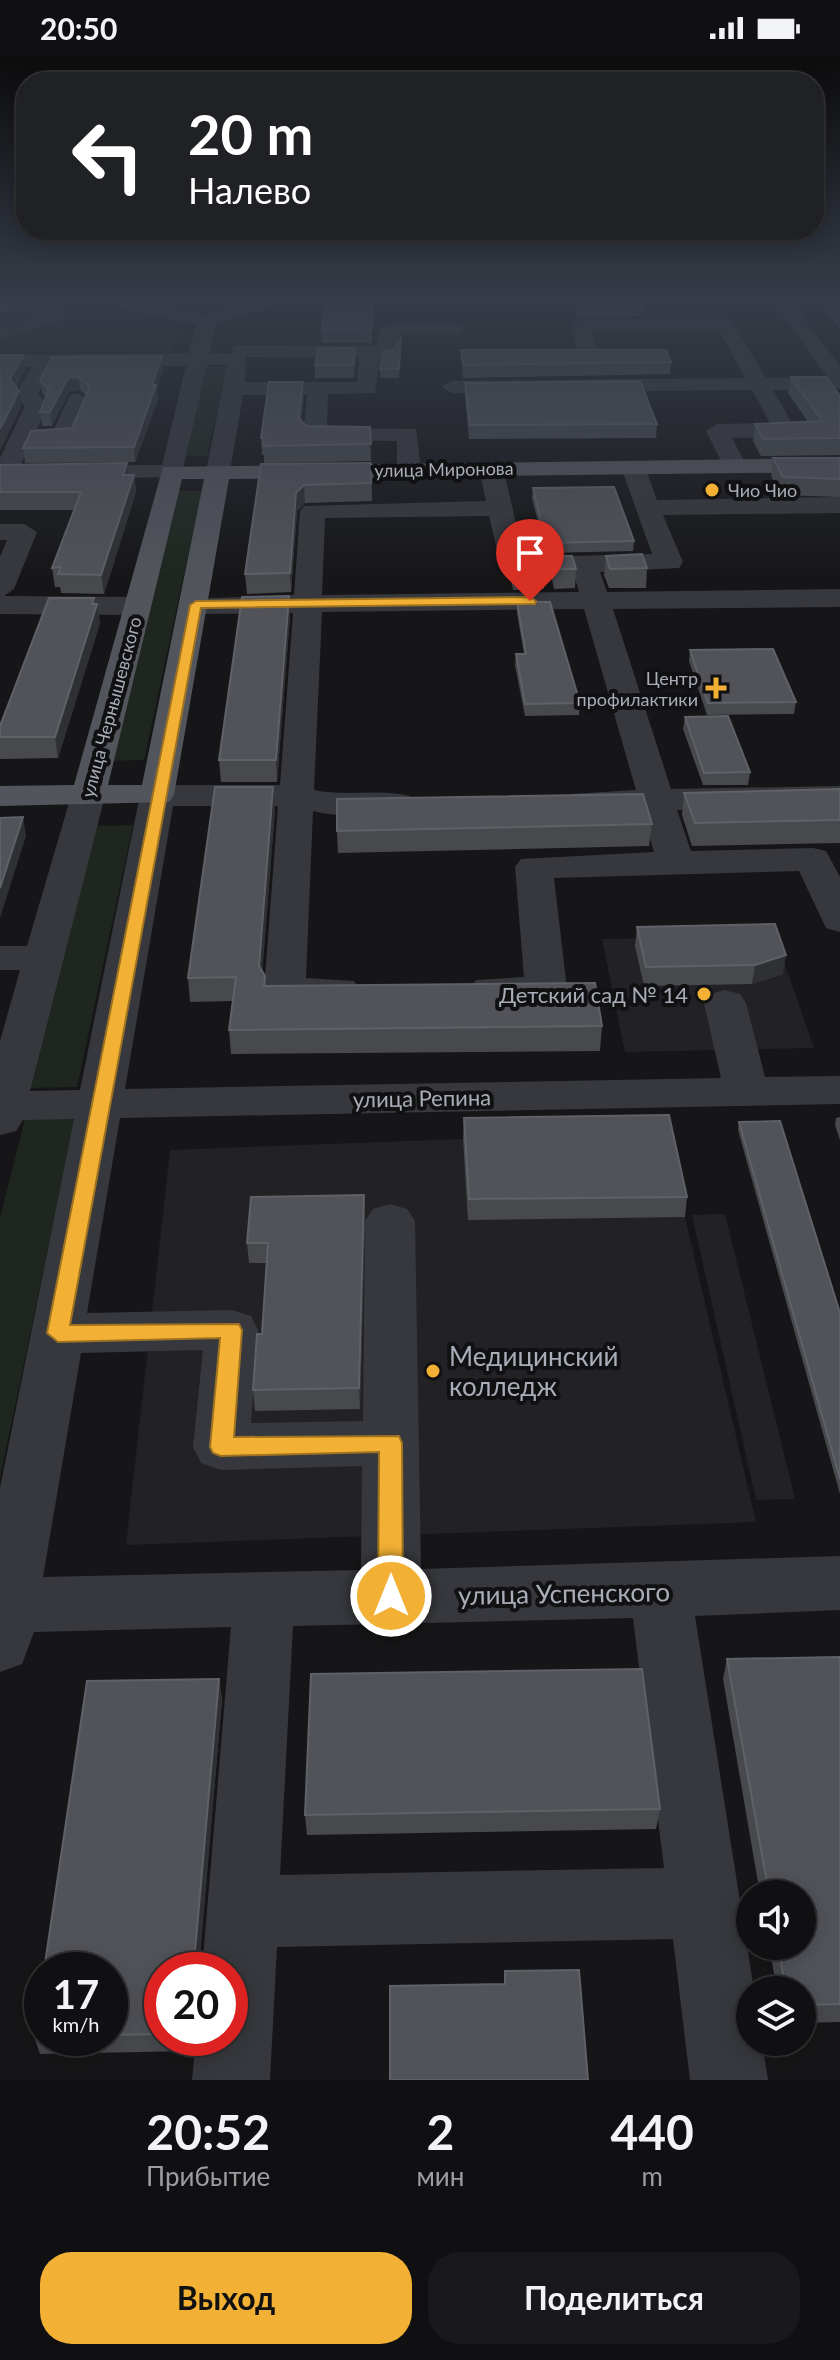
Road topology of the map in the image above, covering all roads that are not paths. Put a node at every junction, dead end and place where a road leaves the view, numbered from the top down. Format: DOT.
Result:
graph roads {
  1 [pos="26,393"];
  2 [pos="35,393"];
  3 [pos="189,393"];
  4 [pos="231,393"];
  5 [pos="318,393"];
  6 [pos="764,393"];
  7 [pos="78,400"];
  8 [pos="0,402"];
  9 [pos="22,436"];
  10 [pos="840,465"];
  11 [pos="735,466"];
  12 [pos="633,467"];
  13 [pos="491,468"];
  14 [pos="409,469"];
  15 [pos="218,471"];
  16 [pos="172,472"];
  17 [pos="3,473"];
  18 [pos="840,505"];
  19 [pos="500,508"];
  20 [pos="647,508"];
  21 [pos="0,532"];
  22 [pos="584,563"];
  23 [pos="0,589"];
  24 [pos="840,598"];
  25 [pos="594,600"];
  26 [pos="308,604"];
  27 [pos="0,605"];
  28 [pos="196,605"];
  29 [pos="137,606"];
  30 [pos="157,795"];
  31 [pos="0,796"];
  32 [pos="88,796"];
  33 [pos="296,796"];
  34 [pos="840,797"];
  35 [pos="657,800"];
  36 [pos="547,801"];
  37 [pos="438,803"];
  38 [pos="676,863"];
  39 [pos="840,920"];
  40 [pos="0,958"];
  41 [pos="42,958"];
  42 [pos="454,989"];
  43 [pos="377,990"];
  44 [pos="725,1003"];
  45 [pos="840,1090"];
  46 [pos="747,1092"];
  47 [pos="102,1105"];
  48 [pos="2,1113"];
  49 [pos="390,1221"];
  50 [pos="58,1333"];
  51 [pos="391,1443"];
  52 [pos="840,1583"];
  53 [pos="660,1591"];
  54 [pos="391,1596"];
  55 [pos="264,1598"];
  56 [pos="3,1618"];
  57 [pos="703,1903"];
  58 [pos="241,1912"];
  59 [pos="231,2080"];
  60 [pos="729,2080"];
  1 -- 8 [label="street"];
  2 -- 9 [label="street"];
  3 -- 16 [label="street, улица Чернышевского"];
  4 -- 15 [label="street"];
  5 -- 14 [label="street"];
  6 -- 11 [label="street"];
  7 -- 9 [label="street"];
  9 -- 17 [label="street"];
  10 -- 11 [label="main road, улица Миронова"];
  11 -- 12 [label="main road, улица Миронова"];
  12 -- 13 [label="main road, улица Миронова"];
  12 -- 20 [label="street"];
  13 -- 14 [label="main road, улица Миронова"];
  13 -- 19 [label="street"];
  14 -- 15 [label="main road, улица Миронова"];
  15 -- 16 [label="main road, улица Миронова"];
  15 -- 28 [label="main road"];
  16 -- 17 [label="street, улица Миронова"];
  16 -- 29 [label="main road, улица Чернышевского"];
  18 -- 20 [label="street"];
  19 -- 22 [label="street"];
  19 -- 26 [label="street"];
  20 -- 22 [label="street"];
  21 -- 23 [label="street"];
  22 -- 25 [label="street"];
  24 -- 25 [label="street"];
  25 -- 26 [label="street"];
  25 -- 35 [label="street"];
  26 -- 28 [label="street"];
  26 -- 33 [label="street"];
  27 -- 29 [label="street"];
  28 -- 30 [label="main road"];
  29 -- 32 [label="main road, улица Чернышевского"];
  30 -- 32 [label="main road"];
  30 -- 33 [label="street"];
  30 -- 47 [label="street"];
  31 -- 32 [label="main road"];
  32 -- 41 [label="street, улица Чернышевского"];
  33 -- 37 [label="street"];
  33 -- 43 [label="street"];
  34 -- 35 [label="street"];
  35 -- 36 [label="street"];
  35 -- 38 [label="street"];
  38 -- 39 [label="street"];
  38 -- 42 [label="street"];
  40 -- 41 [label="street"];
  41 -- 48 [label="street, улица Чернышевского"];
  44 -- 46 [label="street"];
  45 -- 46 [label="street, улица Репина"];
  46 -- 47 [label="street, улица Репина"];
  47 -- 48 [label="street, улица Репина"];
  47 -- 50 [label="street"];
  49 -- 51 [label="street"];
  50 -- 51 [label="street"];
  50 -- 56 [label="street"];
  51 -- 54 [label="street"];
  52 -- 53 [label="street, улица Успенского"];
  53 -- 54 [label="street, улица Успенского"];
  53 -- 57 [label="street"];
  54 -- 55 [label="street, улица Успенского"];
  55 -- 56 [label="street, улица Успенского"];
  55 -- 58 [label="street"];
  57 -- 58 [label="street"];
  57 -- 60 [label="street"];
  58 -- 59 [label="street"];
}
